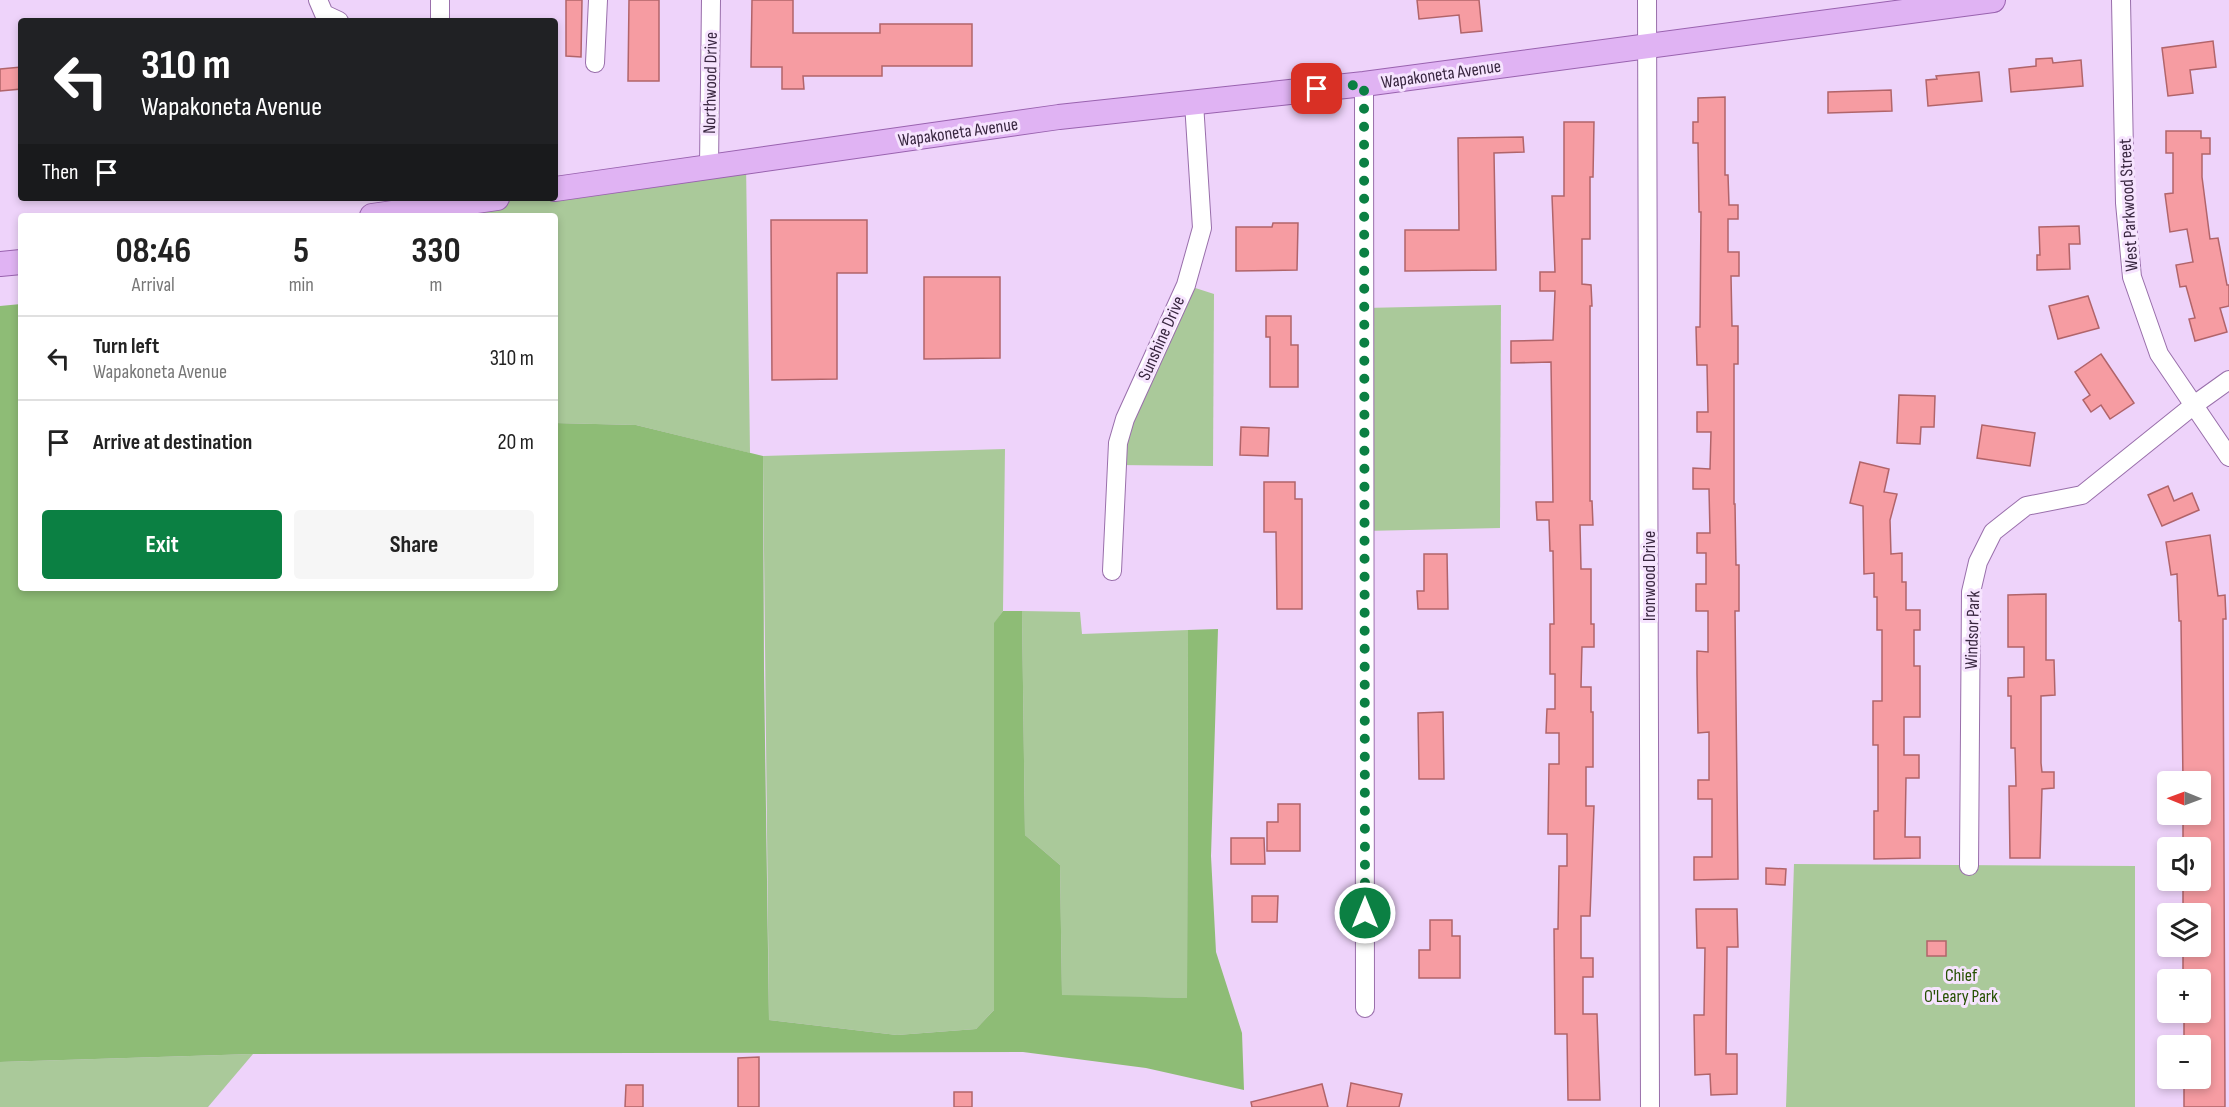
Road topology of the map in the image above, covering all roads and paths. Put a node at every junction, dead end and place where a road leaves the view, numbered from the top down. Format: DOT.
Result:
graph roads {
  1 [pos="318,0"];
  2 [pos="440,0"];
  3 [pos="598,0"];
  4 [pos="711,0"];
  5 [pos="1647,0"];
  6 [pos="1994,0"];
  7 [pos="2121,0"];
  8 [pos="333,18"];
  9 [pos="440,18"];
  10 [pos="1648,46"];
  11 [pos="595,63"];
  12 [pos="1364,84"];
  13 [pos="1194,103"];
  14 [pos="709,166"];
  15 [pos="558,189"];
  16 [pos="442,202"];
  17 [pos="387,213"];
  18 [pos="18,262"];
  19 [pos="0,264"];
  20 [pos="2229,380"];
  21 [pos="2194,405"];
  22 [pos="2229,457"];
  23 [pos="1112,571"];
  24 [pos="1970,866"];
  25 [pos="1365,1008"];
  26 [pos="1650,1107"];
  1 -- 8 [label="street"];
  2 -- 9 [label="street"];
  3 -- 11 [label="street"];
  4 -- 14 [label="street, Northwood Drive"];
  5 -- 10 [label="street, Ironwood Drive"];
  6 -- 10 [label="main road, Wapakoneta Avenue"];
  7 -- 21 [label="street, West Parkwood Street"];
  10 -- 12 [label="main road, Wapakoneta Avenue"];
  10 -- 26 [label="street, Ironwood Drive"];
  12 -- 13 [label="main road, Wapakoneta Avenue"];
  12 -- 25 [label="street"];
  13 -- 14 [label="main road, Wapakoneta Avenue"];
  13 -- 23 [label="street, Sunshine Drive"];
  14 -- 15 [label="main road, Wapakoneta Avenue"];
  16 -- 17 [label="main road"];
  18 -- 19 [label="main road"];
  20 -- 21 [label="street, Windsor Park"];
  21 -- 22 [label="street, West Parkwood Street"];
  21 -- 24 [label="street, Windsor Park"];
}
